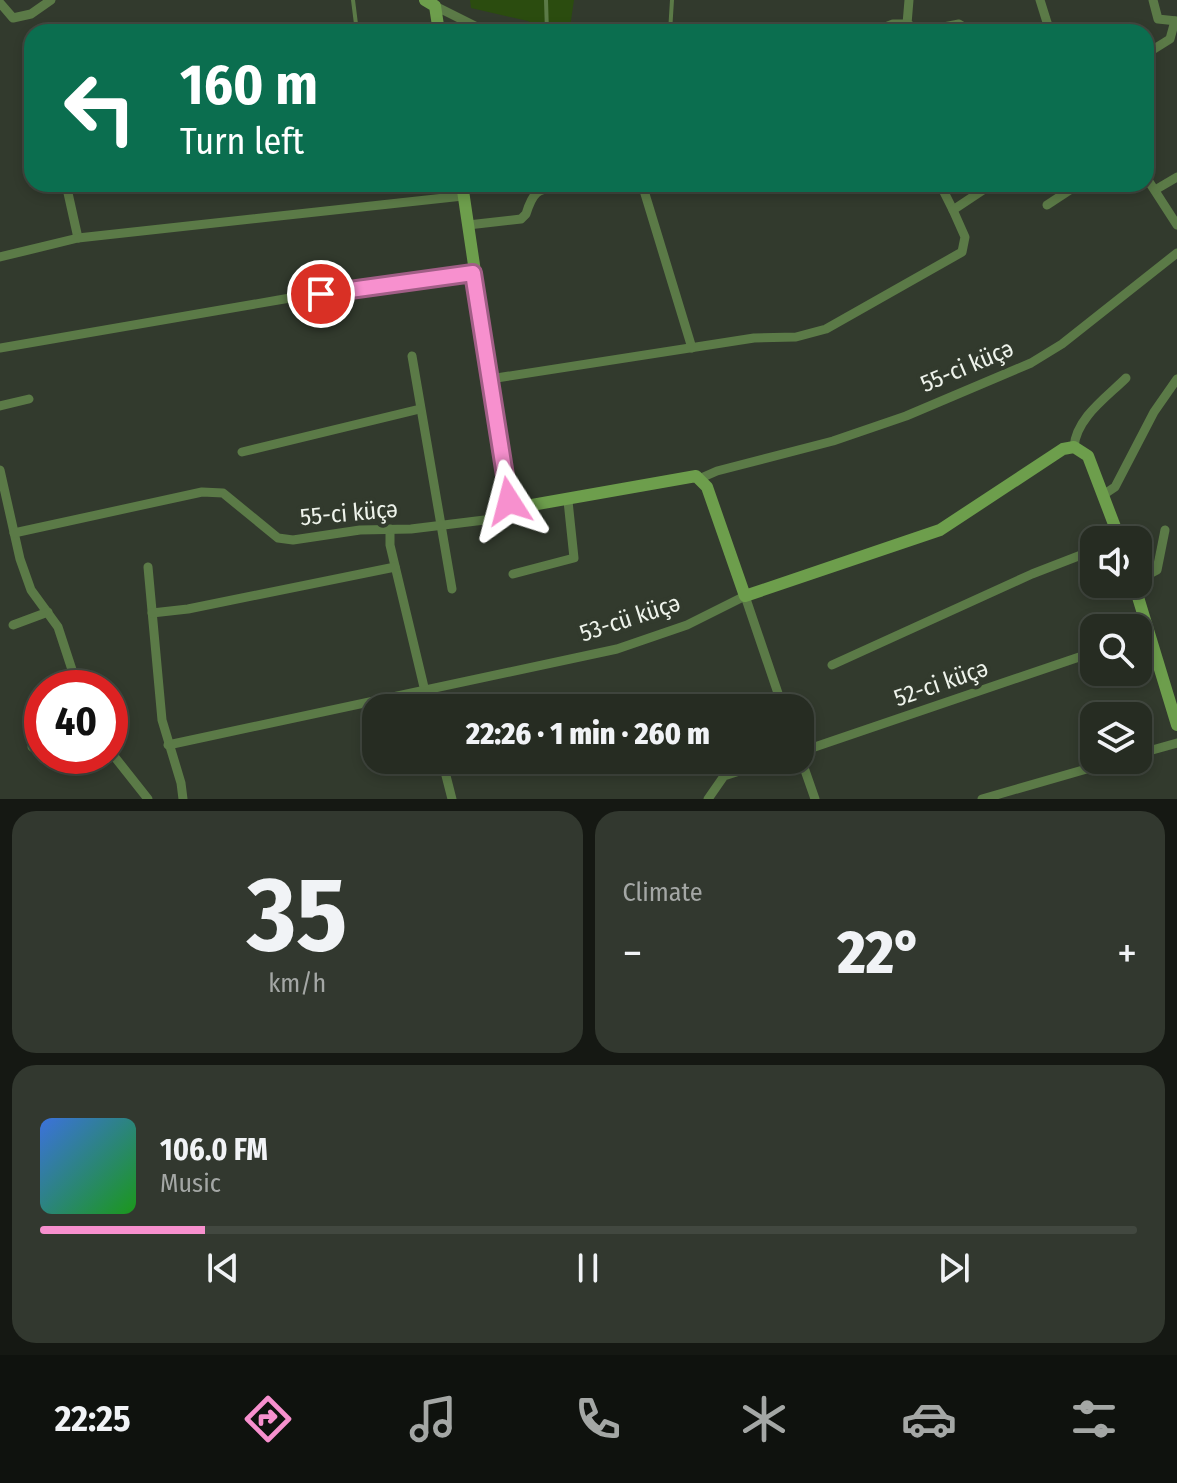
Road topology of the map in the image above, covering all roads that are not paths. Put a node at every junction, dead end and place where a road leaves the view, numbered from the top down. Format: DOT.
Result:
graph roads {
  1 [pos="51,0"];
  2 [pos="353,0"];
  3 [pos="546,0"];
  4 [pos="672,0"];
  5 [pos="909,0"];
  6 [pos="1040,0"];
  7 [pos="1153,0"];
  8 [pos="0,3"];
  9 [pos="430,3"];
  10 [pos="1176,21"];
  11 [pos="356,24"];
  12 [pos="437,24"];
  13 [pos="471,24"];
  14 [pos="547,24"];
  15 [pos="670,24"];
  16 [pos="893,24"];
  17 [pos="907,24"];
  18 [pos="1048,24"];
  19 [pos="1154,49"];
  20 [pos="1177,177"];
  21 [pos="1155,190"];
  22 [pos="68,192"];
  23 [pos="446,192"];
  24 [pos="462,192"];
  25 [pos="535,192"];
  26 [pos="644,192"];
  27 [pos="944,192"];
  28 [pos="980,192"];
  29 [pos="1067,192"];
  30 [pos="1047,205"];
  31 [pos="953,210"];
  32 [pos="468,225"];
  33 [pos="1177,225"];
  34 [pos="78,238"];
  35 [pos="1177,253"];
  36 [pos="0,257"];
  37 [pos="473,273"];
  38 [pos="0,348"];
  39 [pos="692,348"];
  40 [pos="412,356"];
  41 [pos="1126,378"];
  42 [pos="490,379"];
  43 [pos="1177,379"];
  44 [pos="29,399"];
  45 [pos="0,406"];
  46 [pos="420,409"];
  47 [pos="1074,447"];
  48 [pos="242,452"];
  49 [pos="0,470"];
  50 [pos="701,478"];
  51 [pos="1103,495"];
  52 [pos="568,501"];
  53 [pos="515,508"];
  54 [pos="440,526"];
  55 [pos="1115,526"];
  56 [pos="390,529"];
  57 [pos="1165,530"];
  58 [pos="14,533"];
  59 [pos="1080,555"];
  60 [pos="148,567"];
  61 [pos="395,567"];
  62 [pos="1152,573"];
  63 [pos="513,574"];
  64 [pos="452,589"];
  65 [pos="745,596"];
  66 [pos="48,612"];
  67 [pos="152,613"];
  68 [pos="13,625"];
  69 [pos="1080,657"];
  70 [pos="1152,657"];
  71 [pos="832,665"];
  72 [pos="72,670"];
  73 [pos="425,692"];
  74 [pos="778,694"];
  75 [pos="1177,725"];
  76 [pos="1177,743"];
  77 [pos="168,745"];
  78 [pos="814,749"];
  79 [pos="1152,750"];
  80 [pos="1080,771"];
  81 [pos="128,774"];
  82 [pos="446,774"];
  83 [pos="728,774"];
  84 [pos="807,774"];
  85 [pos="148,799"];
  86 [pos="183,799"];
  87 [pos="452,799"];
  88 [pos="708,799"];
  89 [pos="815,799"];
  90 [pos="982,799"];
  1 -- 8 [label="street"];
  2 -- 11 [label="lane"];
  3 -- 14 [label="lane"];
  4 -- 15 [label="lane"];
  5 -- 17 [label="street"];
  6 -- 18 [label="street"];
  7 -- 10 [label="street"];
  9 -- 12 [label="street"];
  9 -- 13 [label="street"];
  10 -- 19 [label="street"];
  16 -- 17 [label="street"];
  20 -- 21 [label="street"];
  21 -- 33 [label="street"];
  22 -- 34 [label="street"];
  23 -- 34 [label="street"];
  24 -- 32 [label="street"];
  25 -- 32 [label="street"];
  26 -- 39 [label="street"];
  27 -- 31 [label="street"];
  28 -- 31 [label="street"];
  29 -- 30 [label="street"];
  31 -- 39 [label="street"];
  32 -- 37 [label="street"];
  34 -- 36 [label="street"];
  35 -- 50 [label="street, 55-ci küçə"];
  37 -- 38 [label="street"];
  37 -- 42 [label="street"];
  39 -- 42 [label="street"];
  40 -- 46 [label="street"];
  41 -- 47 [label="street"];
  42 -- 53 [label="street"];
  43 -- 51 [label="street"];
  44 -- 45 [label="street"];
  46 -- 48 [label="street"];
  46 -- 54 [label="street"];
  47 -- 51 [label="street"];
  47 -- 65 [label="street, 53-cü küçə"];
  49 -- 58 [label="street"];
  50 -- 52 [label="street, 55-ci küçə"];
  50 -- 65 [label="street"];
  51 -- 55 [label="street"];
  52 -- 53 [label="street, 55-ci küçə"];
  52 -- 63 [label="street"];
  53 -- 54 [label="street, 55-ci küçə"];
  54 -- 56 [label="street, 55-ci küçə"];
  54 -- 64 [label="street"];
  56 -- 58 [label="street, 55-ci küçə"];
  56 -- 61 [label="street"];
  57 -- 62 [label="street"];
  58 -- 66 [label="street"];
  59 -- 71 [label="street"];
  60 -- 67 [label="street"];
  61 -- 67 [label="street"];
  61 -- 73 [label="street"];
  65 -- 73 [label="street, 53-cü küçə"];
  65 -- 74 [label="street"];
  66 -- 68 [label="street"];
  66 -- 72 [label="street"];
  67 -- 77 [label="street"];
  69 -- 78 [label="street, 52-ci küçə"];
  70 -- 75 [label="street"];
  73 -- 77 [label="street, 53-cü küçə"];
  76 -- 79 [label="street"];
  77 -- 86 [label="street"];
  80 -- 90 [label="street"];
  81 -- 85 [label="street"];
  82 -- 87 [label="street"];
  83 -- 88 [label="street"];
  84 -- 89 [label="street"];
}
